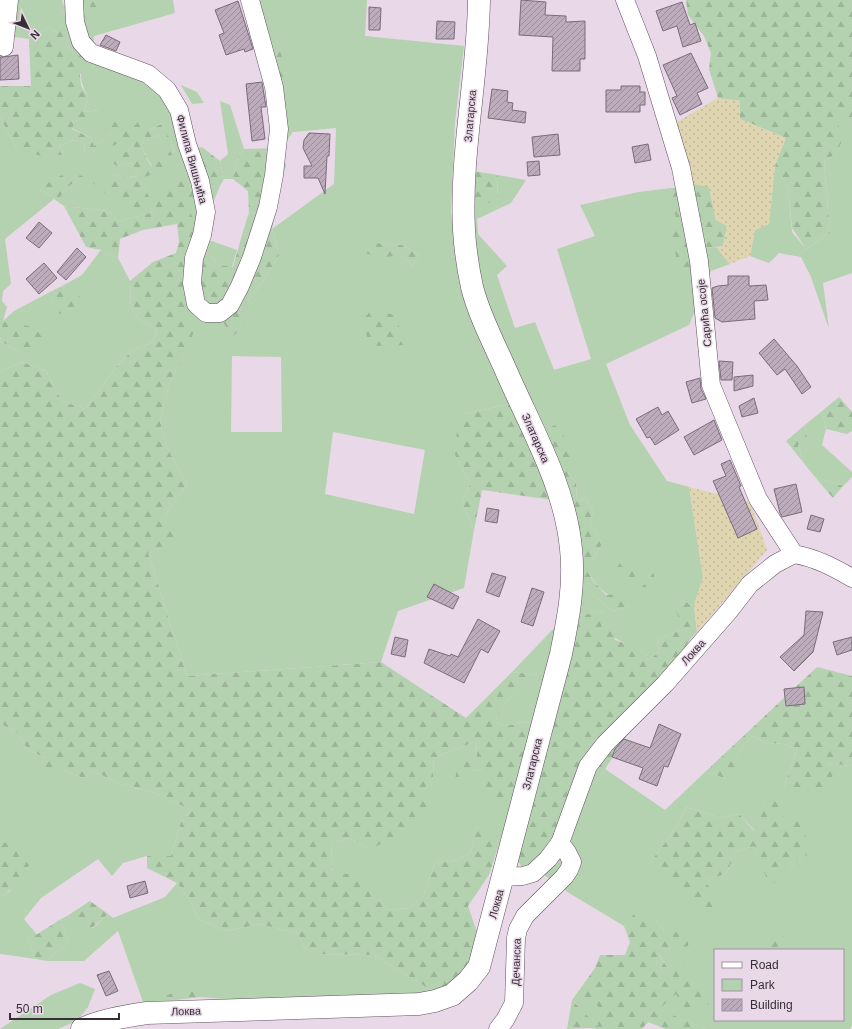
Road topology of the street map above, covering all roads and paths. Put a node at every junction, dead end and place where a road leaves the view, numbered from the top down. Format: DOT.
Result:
graph roads {
  1 [pos="9,0"];
  2 [pos="74,0"];
  3 [pos="250,0"];
  4 [pos="479,0"];
  5 [pos="625,0"];
  6 [pos="4,47"];
  7 [pos="794,554"];
  8 [pos="852,578"];
  9 [pos="560,843"];
  10 [pos="504,877"];
  11 [pos="82,1029"];
  12 [pos="498,1029"];
  1 -- 6 [label="street"];
  2 -- 3 [label="street, Филипа Вишњића"];
  4 -- 10 [label="main road, Златарска"];
  5 -- 7 [label="street, Сарића осоје"];
  7 -- 8 [label="street"];
  7 -- 9 [label="street, Локва"];
  9 -- 10 [label="street, Локва"];
  9 -- 12 [label="street, Дечанска"];
  10 -- 11 [label="main road, Локва"];
}
